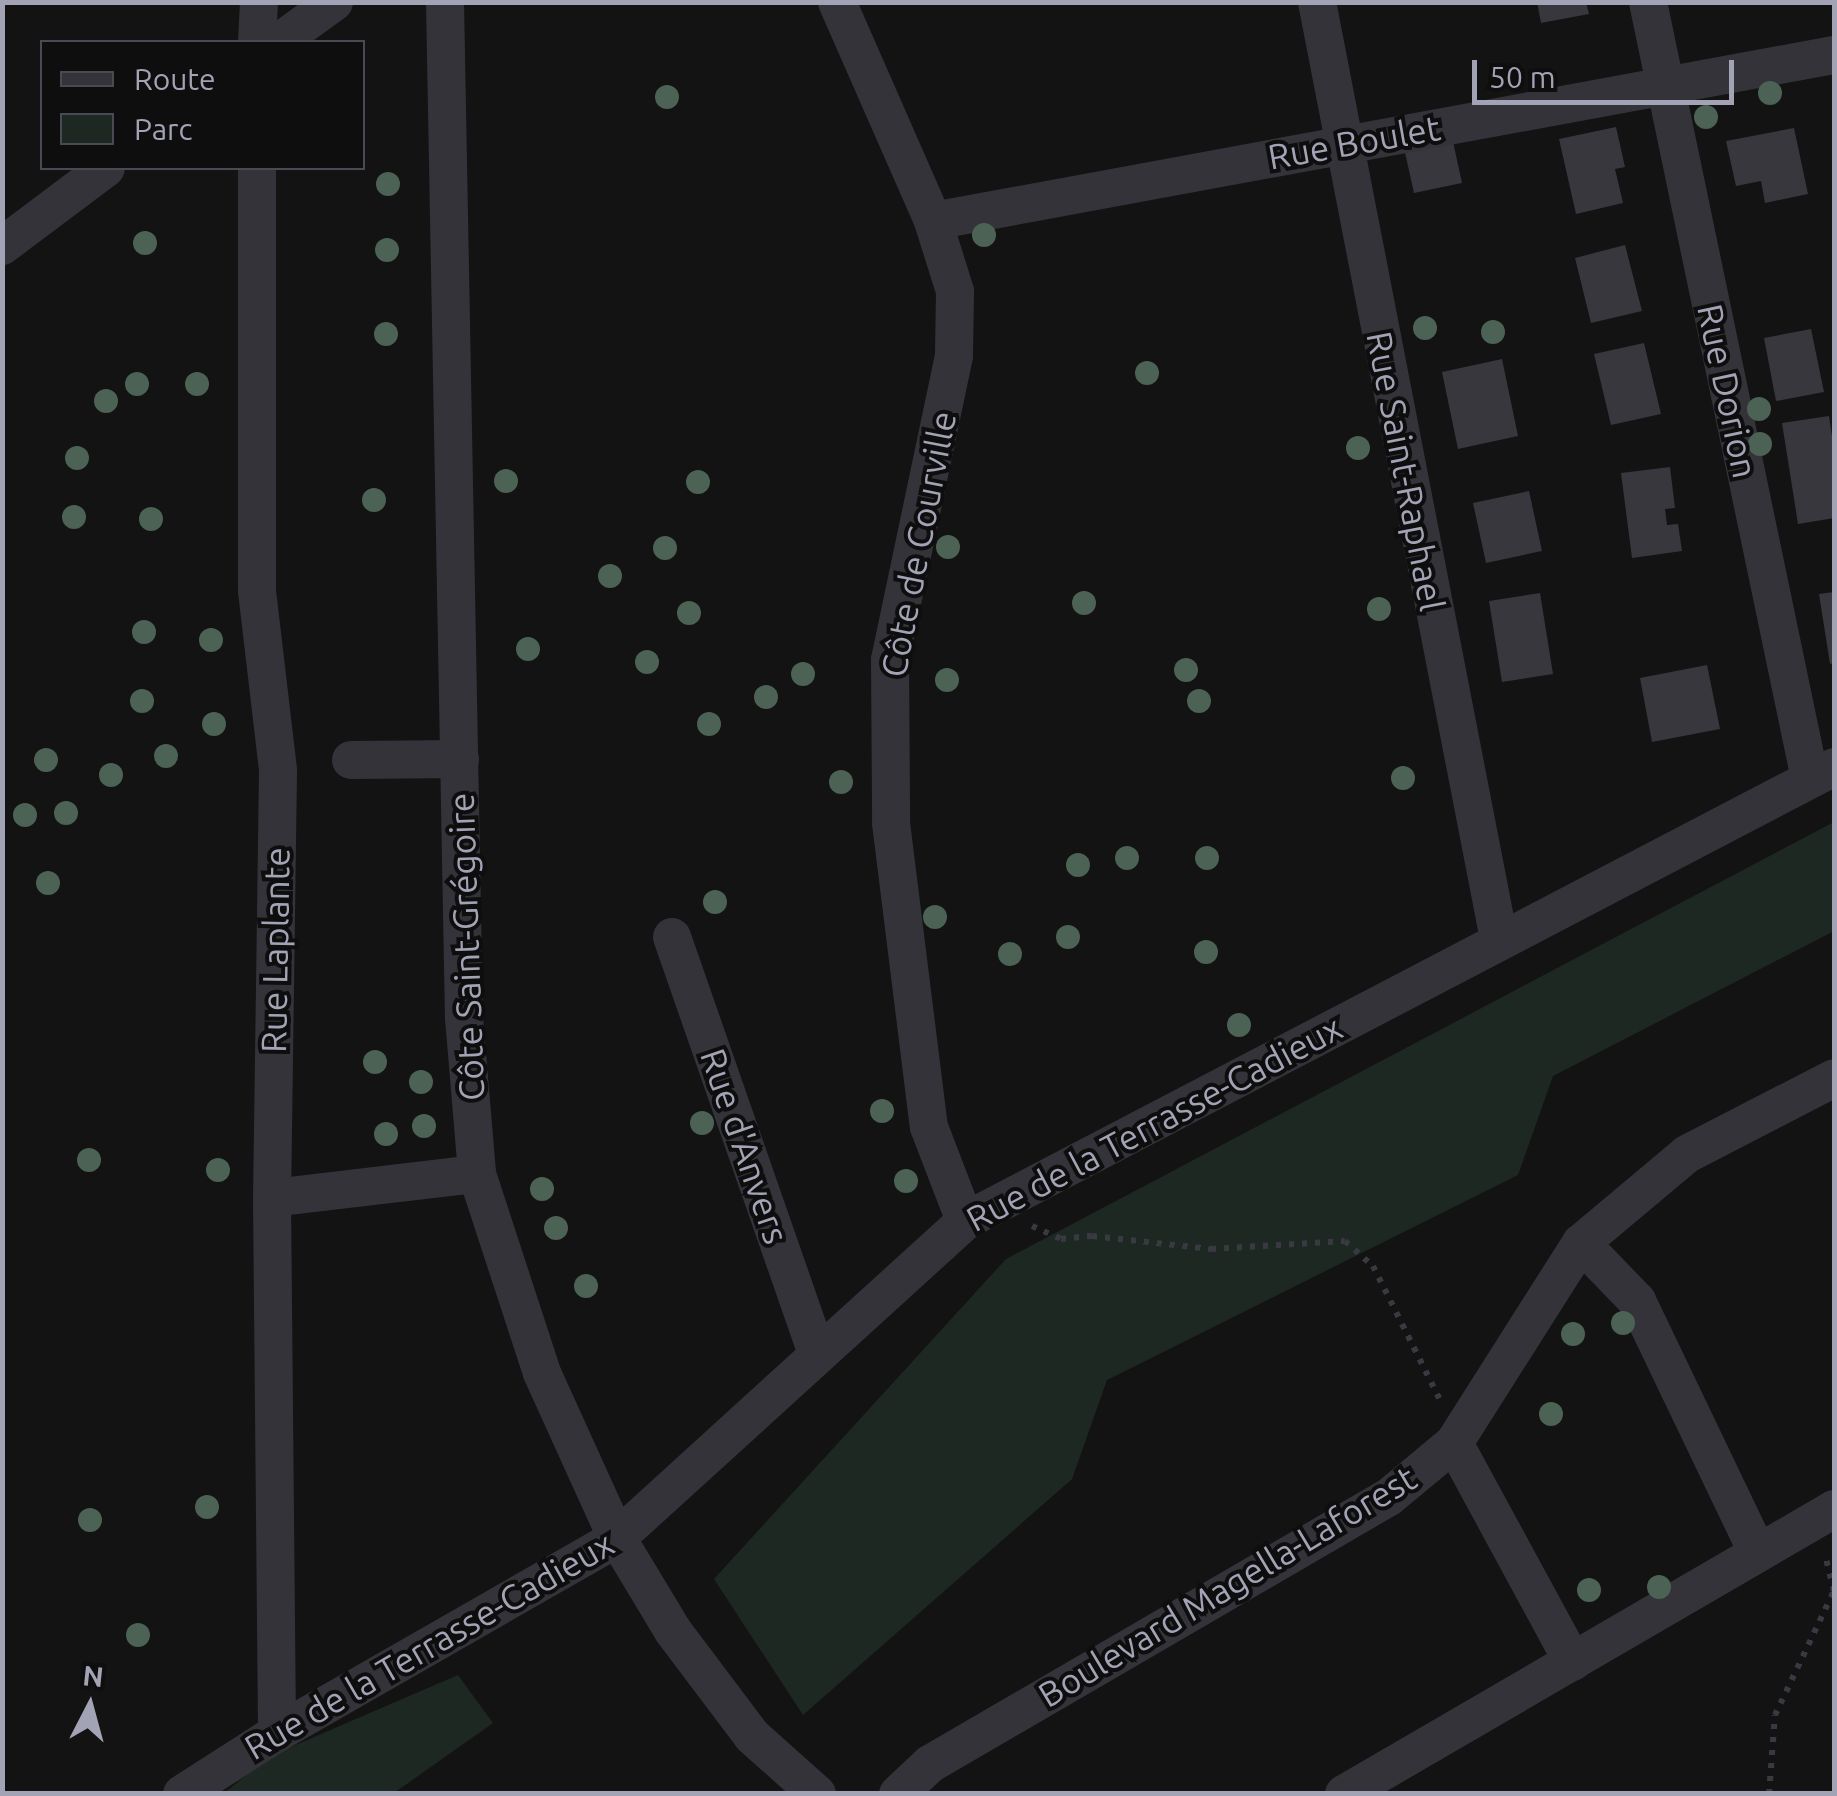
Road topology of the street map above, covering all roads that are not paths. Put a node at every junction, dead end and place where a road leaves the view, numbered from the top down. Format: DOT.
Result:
graph roads {
  1 [pos="259,2"];
  2 [pos="334,2"];
  3 [pos="444,2"];
  4 [pos="837,2"];
  5 [pos="1317,2"];
  6 [pos="1648,2"];
  7 [pos="257,40"];
  8 [pos="282,40"];
  9 [pos="1834,55"];
  10 [pos="1664,90"];
  11 [pos="1341,143"];
  12 [pos="103,170"];
  13 [pos="257,170"];
  14 [pos="933,221"];
  15 [pos="2,246"];
  16 [pos="460,759"];
  17 [pos="351,760"];
  18 [pos="1822,773"];
  19 [pos="672,938"];
  20 [pos="1499,940"];
  21 [pos="1834,1078"];
  22 [pos="477,1174"];
  23 [pos="272,1198"];
  24 [pos="964,1221"];
  25 [pos="1581,1243"];
  26 [pos="817,1354"];
  27 [pos="1454,1443"];
  28 [pos="1826,1514"];
  29 [pos="617,1538"];
  30 [pos="1757,1552"];
  31 [pos="1573,1662"];
  32 [pos="278,1733"];
  33 [pos="182,1794"];
  34 [pos="817,1794"];
  35 [pos="898,1794"];
  36 [pos="1344,1794"];
  1 -- 7 [label="street"];
  2 -- 8 [label="street"];
  3 -- 16 [label="street, Côte Saint-Grégoire"];
  4 -- 14 [label="street, Côte de Courville"];
  5 -- 11 [label="street, Rue Saint-Raphael"];
  6 -- 10 [label="street, Rue Dorion"];
  9 -- 10 [label="street, Rue Boulet"];
  10 -- 11 [label="street, Rue Boulet"];
  10 -- 18 [label="street, Rue Dorion"];
  11 -- 14 [label="street, Rue Boulet"];
  11 -- 20 [label="street, Rue Saint-Raphael"];
  12 -- 15 [label="street"];
  13 -- 23 [label="street, Rue Laplante"];
  14 -- 24 [label="street, Côte de Courville"];
  16 -- 17 [label="street"];
  16 -- 22 [label="street, Côte Saint-Grégoire"];
  18 -- 20 [label="street, Rue de la Terrasse-Cadieux"];
  19 -- 26 [label="street, Rue d'Anvers"];
  20 -- 24 [label="street, Rue de la Terrasse-Cadieux"];
  21 -- 25 [label="street, Boulevard Magella-Laforest"];
  22 -- 23 [label="street"];
  22 -- 29 [label="street, Côte Saint-Grégoire"];
  23 -- 32 [label="street, Rue Laplante"];
  24 -- 26 [label="street, Rue de la Terrasse-Cadieux"];
  25 -- 27 [label="street, Boulevard Magella-Laforest"];
  25 -- 30 [label="street"];
  26 -- 29 [label="street, Rue de la Terrasse-Cadieux"];
  27 -- 31 [label="street"];
  27 -- 35 [label="street, Boulevard Magella-Laforest"];
  28 -- 30 [label="street"];
  29 -- 32 [label="street, Rue de la Terrasse-Cadieux"];
  29 -- 34 [label="street, Côte Saint-Grégoire"];
  30 -- 31 [label="street"];
  31 -- 36 [label="street"];
  32 -- 33 [label="street, Rue de la Terrasse-Cadieux"];
}
